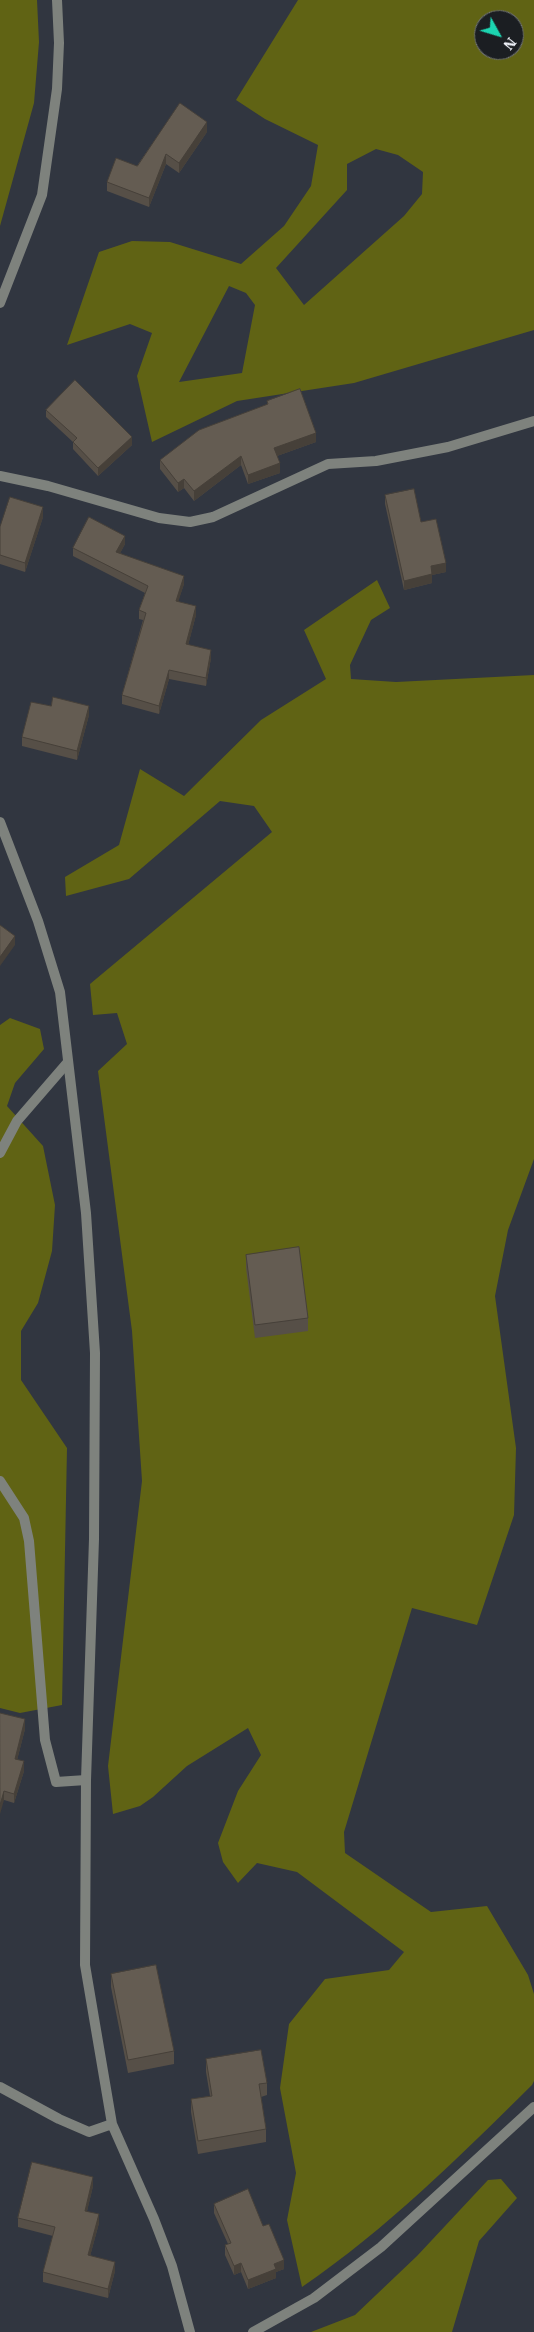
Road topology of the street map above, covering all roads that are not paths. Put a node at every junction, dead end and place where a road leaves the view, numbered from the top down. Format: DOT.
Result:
graph roads {
  1 [pos="57,0"];
  2 [pos="0,303"];
  3 [pos="534,421"];
  4 [pos="0,476"];
  5 [pos="0,822"];
  6 [pos="68,1062"];
  7 [pos="0,1153"];
  8 [pos="0,1481"];
  9 [pos="86,1780"];
  10 [pos="0,2087"];
  11 [pos="534,2107"];
  12 [pos="112,2124"];
  13 [pos="190,2332"];
  14 [pos="253,2332"];
  1 -- 2 [label="street"];
  3 -- 4 [label="street"];
  5 -- 6 [label="street"];
  6 -- 7 [label="street"];
  6 -- 9 [label="street"];
  8 -- 9 [label="street"];
  9 -- 12 [label="street"];
  10 -- 12 [label="street"];
  11 -- 14 [label="street"];
  12 -- 13 [label="street"];
}
